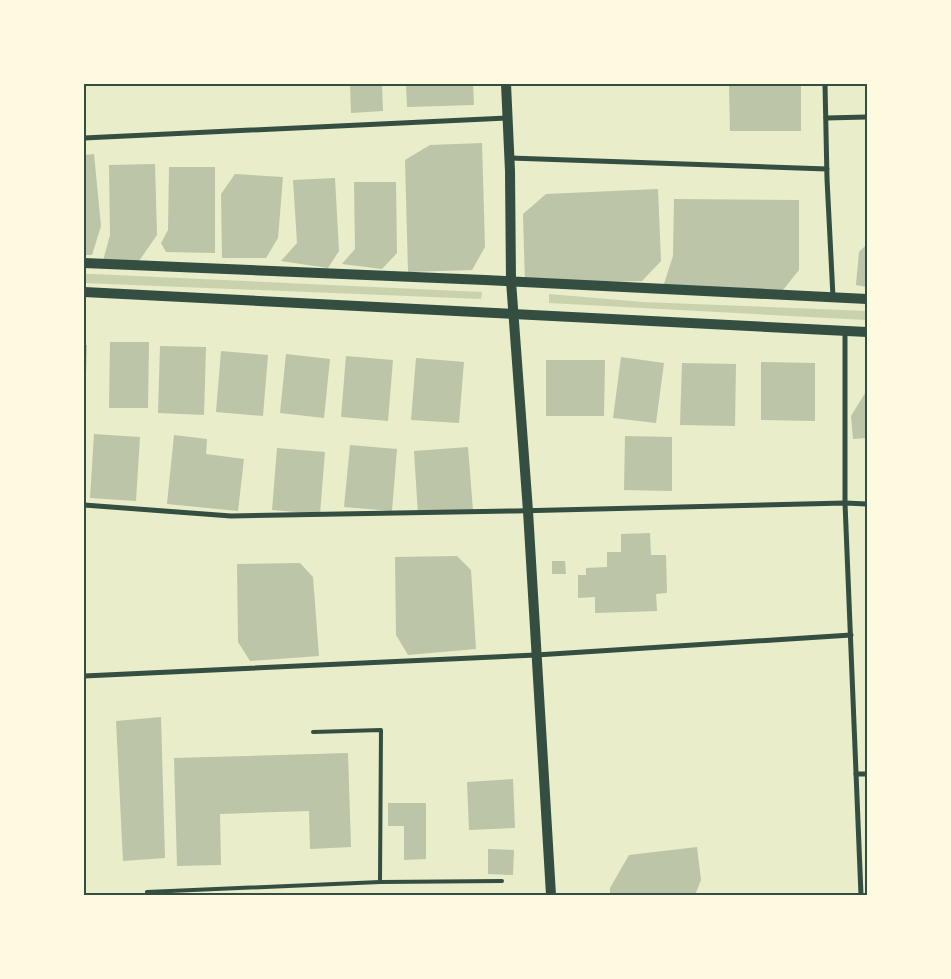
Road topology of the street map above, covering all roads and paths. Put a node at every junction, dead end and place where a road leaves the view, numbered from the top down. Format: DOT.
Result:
graph roads {
  1 [pos="506,84"];
  2 [pos="825,84"];
  3 [pos="867,117"];
  4 [pos="507,118"];
  5 [pos="826,118"];
  6 [pos="84,138"];
  7 [pos="510,158"];
  8 [pos="827,169"];
  9 [pos="84,263"];
  10 [pos="511,281"];
  11 [pos="84,292"];
  12 [pos="833,297"];
  13 [pos="867,298"];
  14 [pos="514,314"];
  15 [pos="845,331"];
  16 [pos="867,332"];
  17 [pos="845,503"];
  18 [pos="867,504"];
  19 [pos="84,505"];
  20 [pos="528,510"];
  21 [pos="851,635"];
  22 [pos="536,654"];
  23 [pos="84,676"];
  24 [pos="313,732"];
  25 [pos="856,774"];
  26 [pos="867,774"];
  27 [pos="380,882"];
  28 [pos="502,882"];
  29 [pos="148,895"];
  30 [pos="551,895"];
  31 [pos="861,895"];
  1 -- 4 [label="main road"];
  2 -- 5 [label="street"];
  3 -- 5 [label="street"];
  4 -- 6 [label="street"];
  4 -- 7 [label="main road"];
  5 -- 8 [label="street"];
  7 -- 8 [label="street"];
  7 -- 10 [label="main road"];
  8 -- 12 [label="street"];
  9 -- 10 [label="main road"];
  10 -- 12 [label="main road"];
  10 -- 14 [label="main road"];
  11 -- 14 [label="main road"];
  12 -- 13 [label="main road"];
  14 -- 15 [label="main road"];
  14 -- 20 [label="main road"];
  15 -- 16 [label="main road"];
  15 -- 17 [label="street"];
  17 -- 18 [label="street"];
  17 -- 20 [label="street"];
  17 -- 21 [label="street"];
  19 -- 20 [label="street"];
  20 -- 22 [label="main road"];
  21 -- 22 [label="street"];
  21 -- 25 [label="street"];
  22 -- 23 [label="street"];
  22 -- 30 [label="main road"];
  24 -- 27 [label="lane"];
  25 -- 26 [label="street"];
  25 -- 31 [label="street"];
  27 -- 28 [label="lane"];
  27 -- 29 [label="lane"];
}
